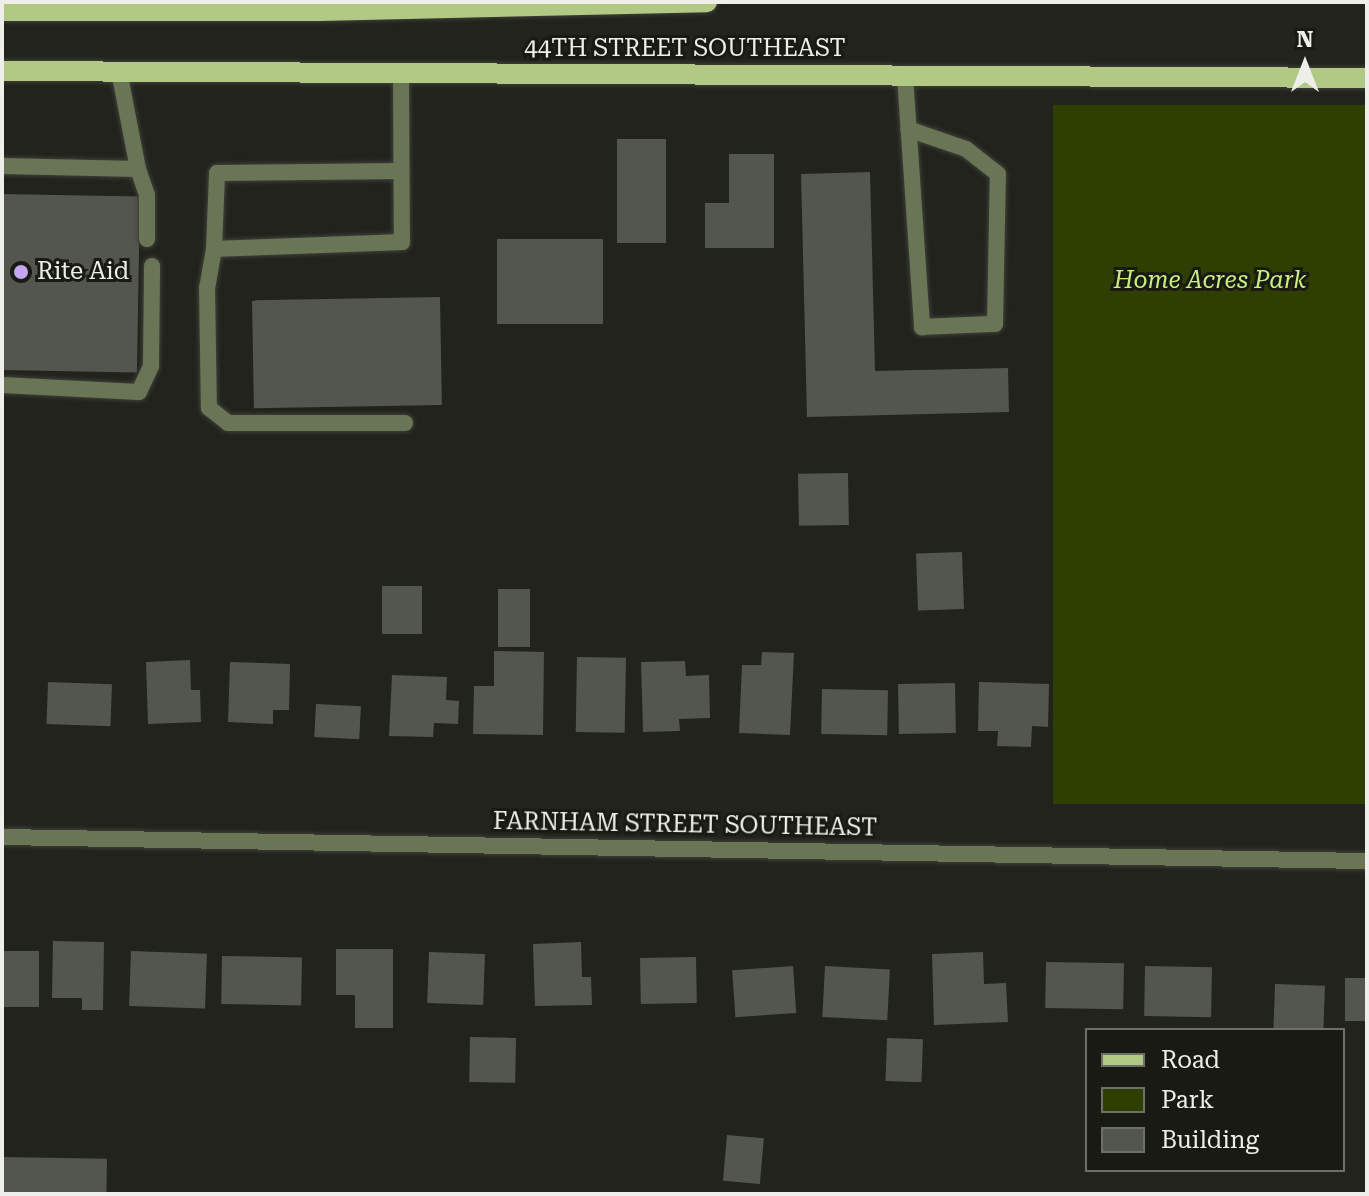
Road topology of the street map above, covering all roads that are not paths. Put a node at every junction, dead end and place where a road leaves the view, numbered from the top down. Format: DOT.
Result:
graph roads {
  1 [pos="707,2"];
  2 [pos="602,3"];
  3 [pos="368,6"];
  4 [pos="2,11"];
  5 [pos="2,71"];
  6 [pos="119,71"];
  7 [pos="401,73"];
  8 [pos="905,76"];
  9 [pos="1367,78"];
  10 [pos="908,129"];
  11 [pos="2,166"];
  12 [pos="138,169"];
  13 [pos="401,171"];
  14 [pos="147,239"];
  15 [pos="214,249"];
  16 [pos="152,266"];
  17 [pos="2,385"];
  18 [pos="405,423"];
  19 [pos="2,837"];
  20 [pos="1367,861"];
  1 -- 2 [label="main road, 44TH STREET SOUTHEAST"];
  2 -- 3 [label="main road, 44TH STREET SOUTHEAST"];
  3 -- 4 [label="main road, 44TH STREET SOUTHEAST"];
  5 -- 6 [label="main road, 44TH STREET SOUTHEAST"];
  6 -- 7 [label="main road, 44TH STREET SOUTHEAST"];
  6 -- 12 [label="street"];
  7 -- 8 [label="main road, 44TH STREET SOUTHEAST"];
  7 -- 13 [label="street"];
  8 -- 9 [label="main road, 44TH STREET SOUTHEAST"];
  8 -- 10 [label="street"];
  10 -- 10 [label="street"];
  11 -- 12 [label="street"];
  12 -- 14 [label="street"];
  13 -- 15 [label="street"];
  13 -- 15 [label="street"];
  15 -- 18 [label="street"];
  16 -- 17 [label="street"];
  19 -- 20 [label="street, FARNHAM STREET SOUTHEAST"];
}
